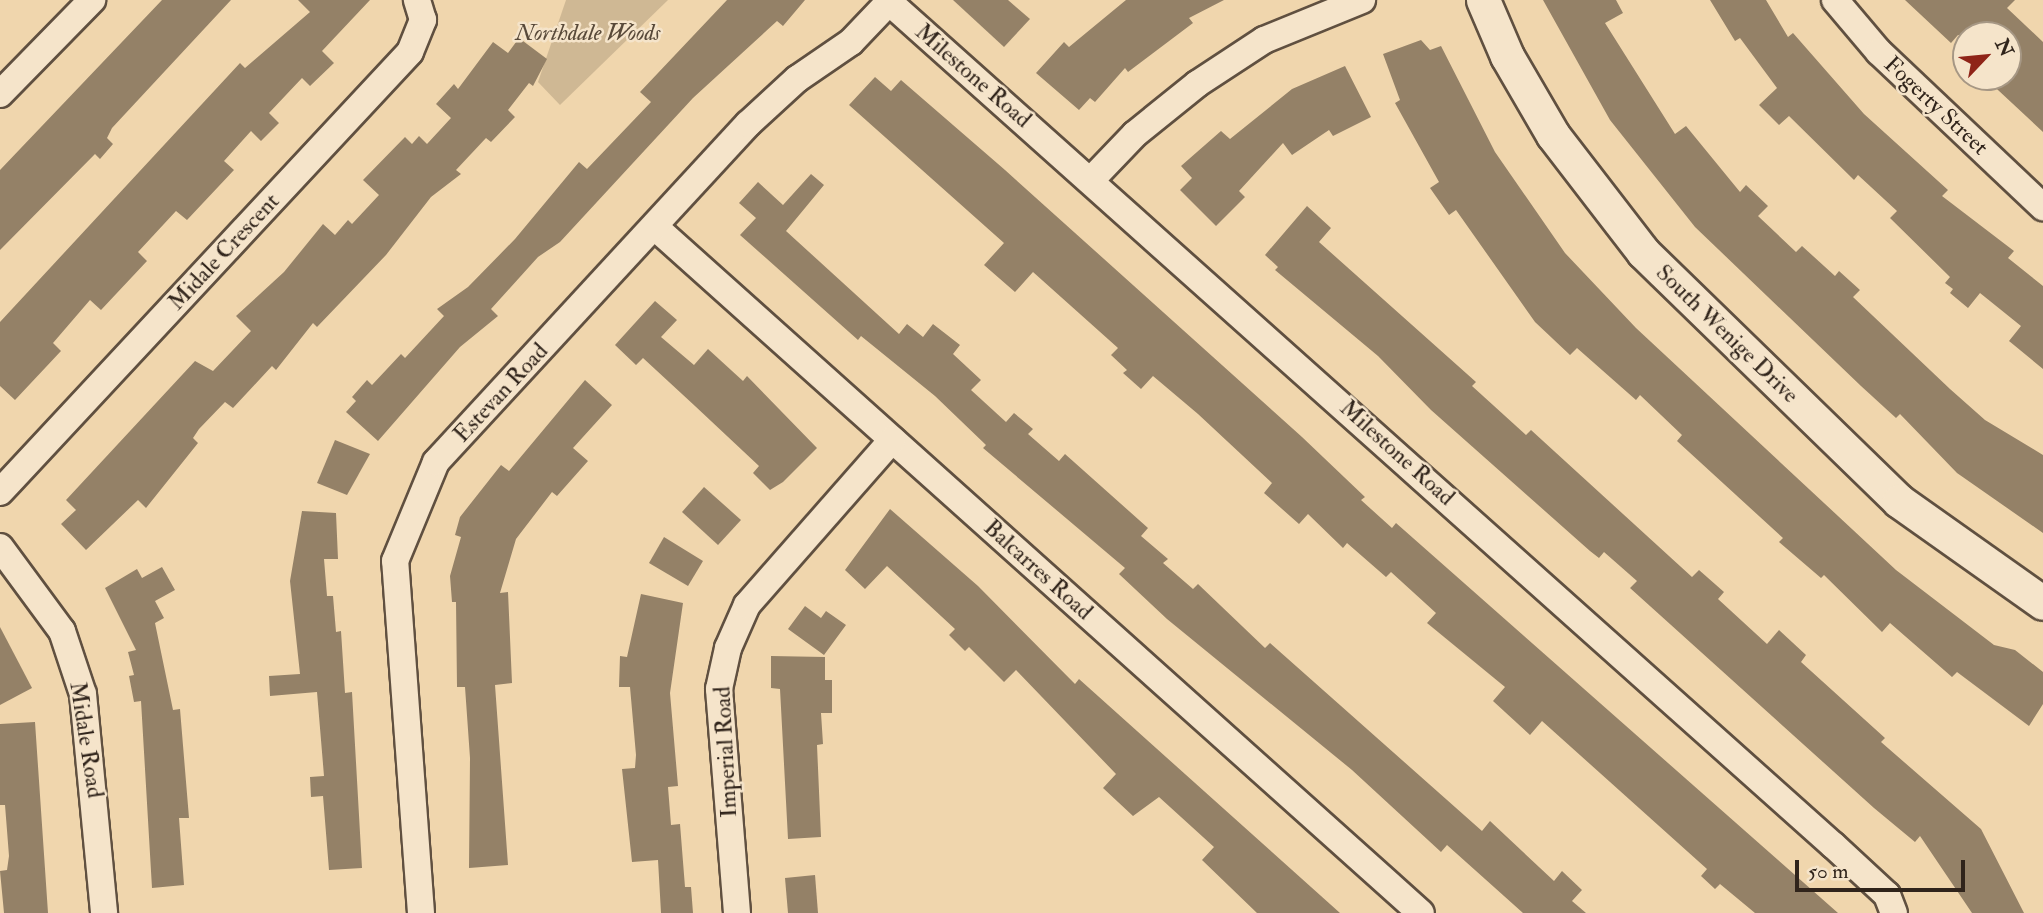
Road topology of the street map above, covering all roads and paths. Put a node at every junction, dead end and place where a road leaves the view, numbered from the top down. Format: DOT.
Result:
graph roads {
  1 [pos="92,0"];
  2 [pos="417,0"];
  3 [pos="1362,0"];
  4 [pos="1483,0"];
  5 [pos="1835,0"];
  6 [pos="890,1"];
  7 [pos="0,94"];
  8 [pos="1091,179"];
  9 [pos="2043,207"];
  10 [pos="655,228"];
  11 [pos="892,440"];
  12 [pos="0,492"];
  13 [pos="0,547"];
  14 [pos="2043,603"];
  15 [pos="104,913"];
  16 [pos="421,913"];
  17 [pos="737,913"];
  18 [pos="1420,913"];
  19 [pos="1895,913"];
  1 -- 7 [label="street"];
  2 -- 12 [label="street, Midale Crescent"];
  3 -- 8 [label="street"];
  4 -- 14 [label="street, South Wenige Drive"];
  5 -- 9 [label="street, Fogerty Street"];
  6 -- 8 [label="street, Milestone Road"];
  6 -- 10 [label="street, Estevan Road"];
  8 -- 19 [label="street, Milestone Road"];
  10 -- 11 [label="street, Balcarres Road"];
  10 -- 16 [label="street, Estevan Road"];
  11 -- 17 [label="street, Imperial Road"];
  11 -- 18 [label="street, Balcarres Road"];
  13 -- 15 [label="street, Midale Road"];
}
